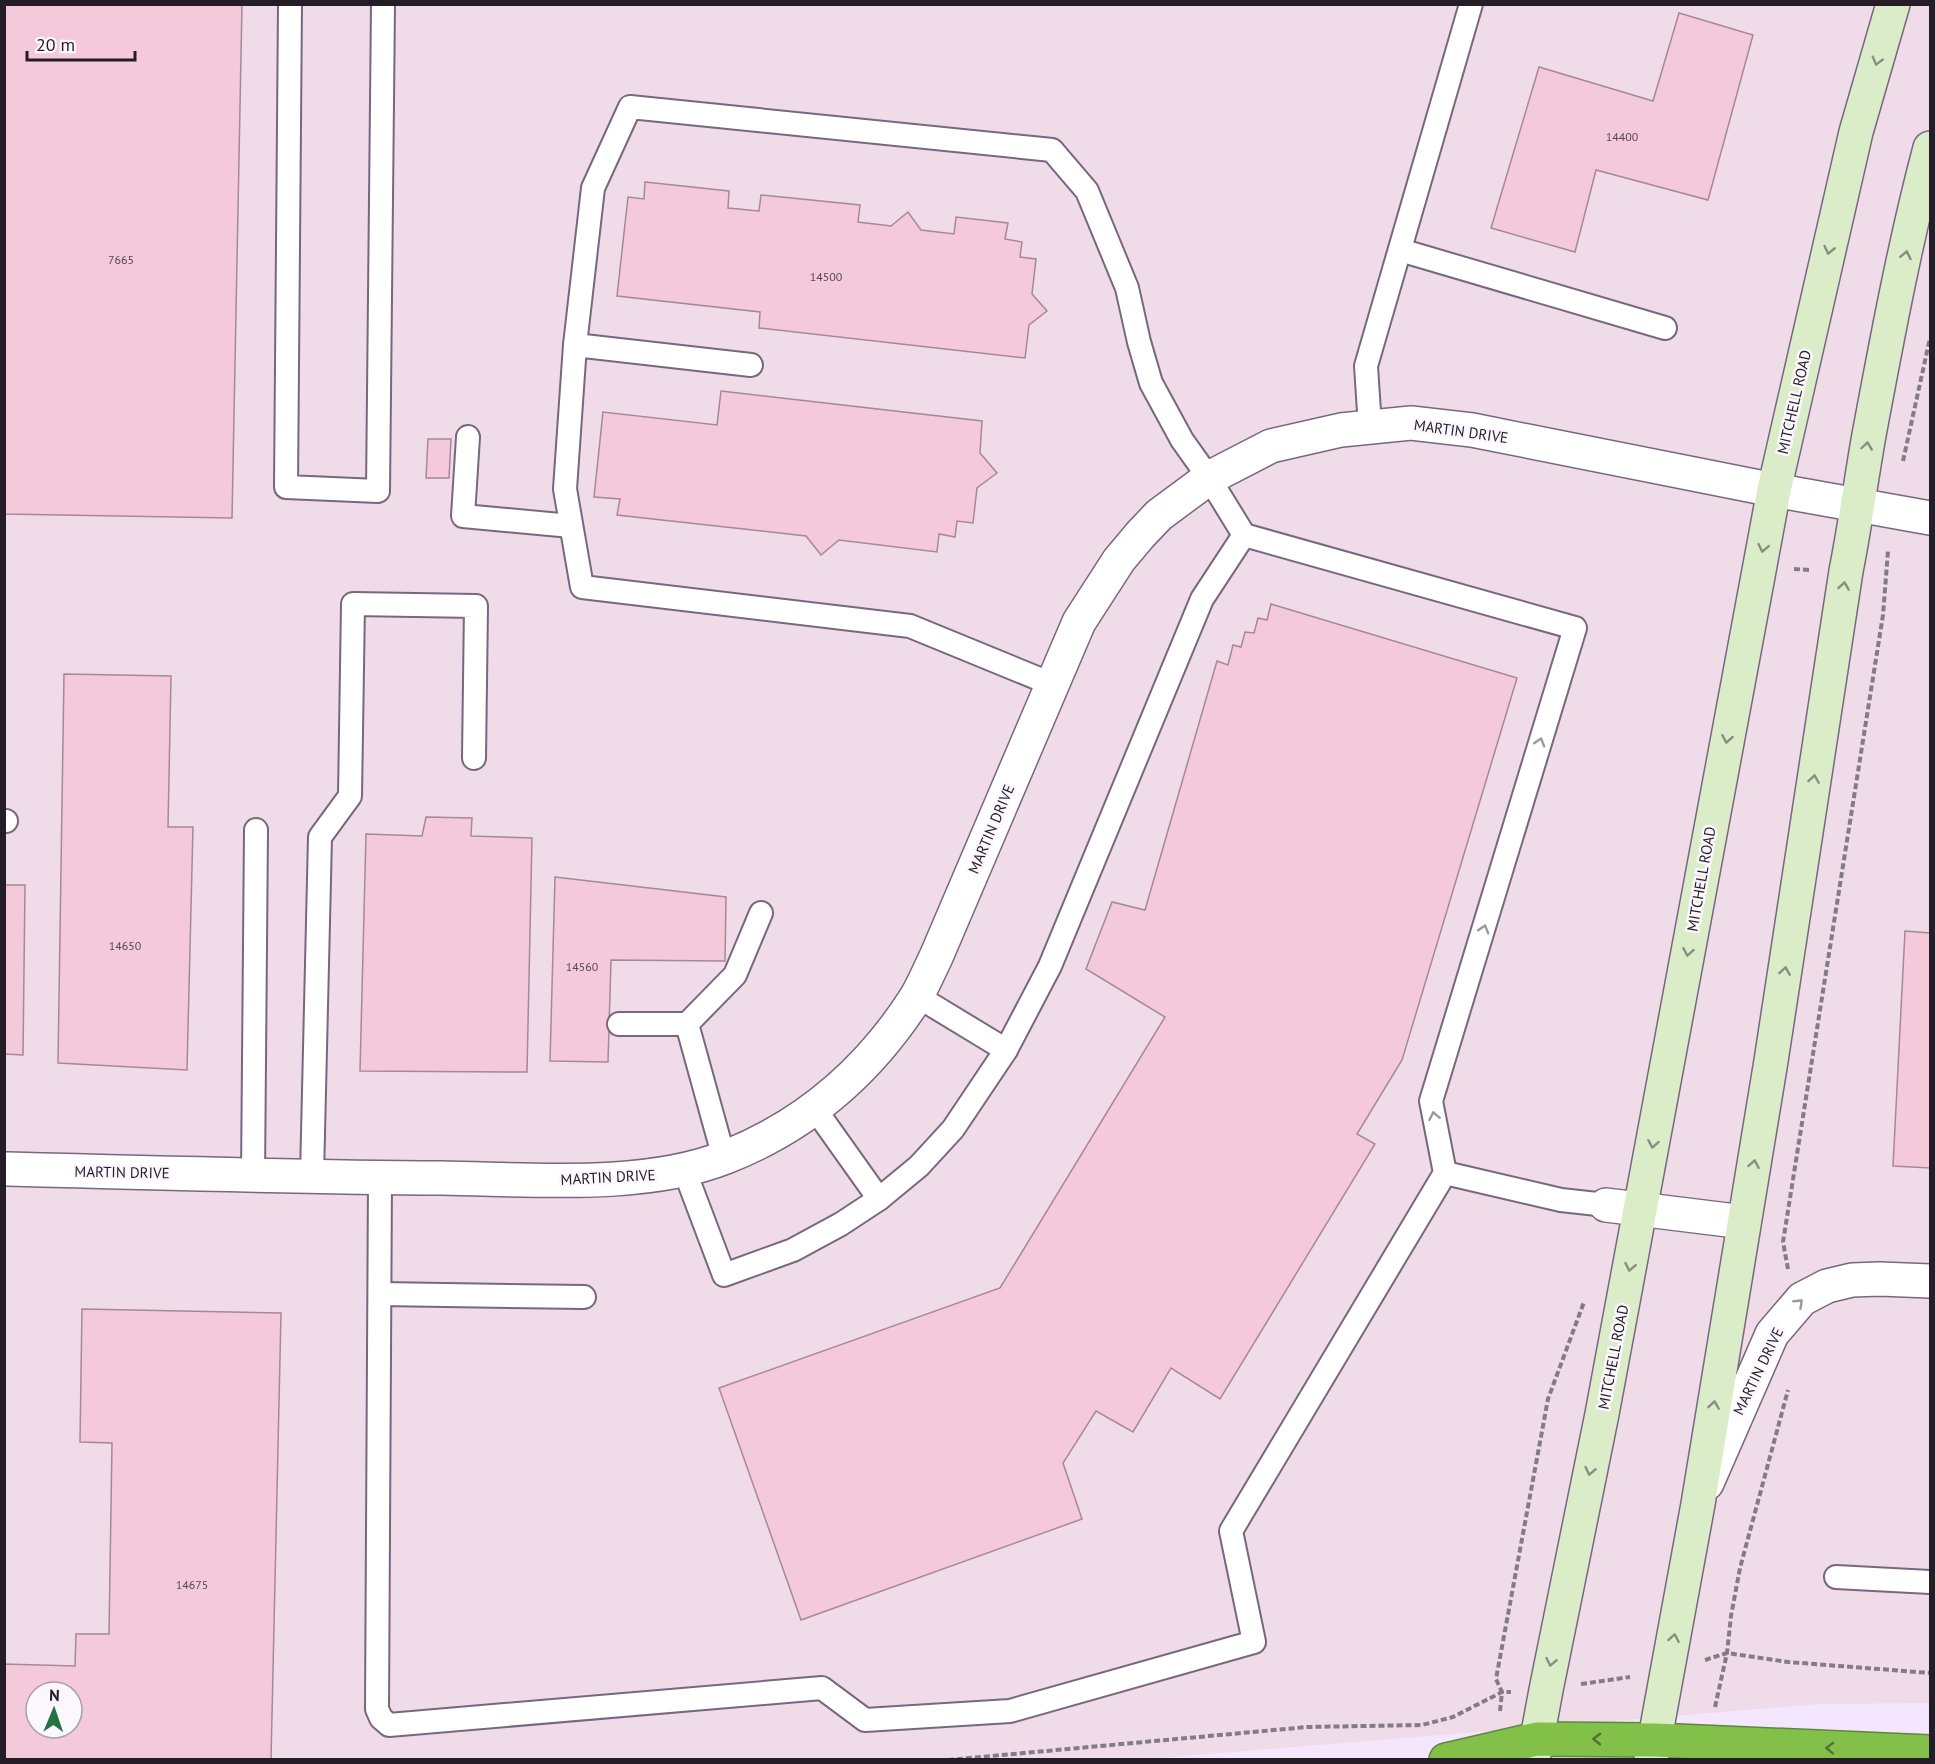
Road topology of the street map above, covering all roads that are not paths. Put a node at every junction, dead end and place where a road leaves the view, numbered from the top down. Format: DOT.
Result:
graph roads {
  1 [pos="290,4"];
  2 [pos="383,4"];
  3 [pos="1471,4"];
  4 [pos="1893,4"];
  5 [pos="1930,148"];
  6 [pos="1400,249"];
  7 [pos="1665,328"];
  8 [pos="576,345"];
  9 [pos="751,365"];
  10 [pos="1370,427"];
  11 [pos="468,437"];
  12 [pos="1209,478"];
  13 [pos="1774,490"];
  14 [pos="1859,504"];
  15 [pos="1930,518"];
  16 [pos="571,526"];
  17 [pos="1244,535"];
  18 [pos="1054,685"];
  19 [pos="474,758"];
  20 [pos="256,831"];
  21 [pos="761,914"];
  22 [pos="917,996"];
  23 [pos="619,1024"];
  24 [pos="687,1024"];
  25 [pos="1006,1050"];
  26 [pos="815,1109"];
  27 [pos="724,1158"];
  28 [pos="4,1169"];
  29 [pos="684,1169"];
  30 [pos="1445,1173"];
  31 [pos="253,1176"];
  32 [pos="312,1176"];
  33 [pos="380,1178"];
  34 [pos="879,1199"];
  35 [pos="1605,1205"];
  36 [pos="1640,1210"];
  37 [pos="1744,1222"];
  38 [pos="1930,1281"];
  39 [pos="380,1294"];
  40 [pos="584,1297"];
  41 [pos="1698,1504"];
  42 [pos="1836,1577"];
  43 [pos="1930,1582"];
  44 [pos="1535,1749"];
  45 [pos="1653,1750"];
  46 [pos="1930,1752"];
  47 [pos="1446,1760"];
  1 -- 2 [label="lane"];
  3 -- 6 [label="lane"];
  4 -- 13 [label="main road, MITCHELL ROAD, one-way"];
  14 -- 5 [label="main road, one-way"];
  6 -- 7 [label="lane"];
  6 -- 10 [label="lane"];
  8 -- 9 [label="lane"];
  8 -- 12 [label="lane"];
  8 -- 16 [label="lane"];
  10 -- 12 [label="street, MARTIN DRIVE"];
  10 -- 13 [label="street, MARTIN DRIVE"];
  11 -- 16 [label="lane"];
  12 -- 17 [label="lane"];
  12 -- 18 [label="street, MARTIN DRIVE"];
  13 -- 14 [label="street, MARTIN DRIVE"];
  13 -- 36 [label="main road, MITCHELL ROAD, one-way"];
  14 -- 15 [label="street, MARTIN DRIVE"];
  37 -- 14 [label="main road, one-way"];
  16 -- 18 [label="lane"];
  17 -- 25 [label="lane"];
  30 -- 17 [label="lane, one-way"];
  18 -- 22 [label="street, MARTIN DRIVE"];
  19 -- 32 [label="lane"];
  20 -- 31 [label="lane"];
  21 -- 24 [label="lane"];
  22 -- 25 [label="lane"];
  22 -- 26 [label="street, MARTIN DRIVE"];
  23 -- 24 [label="lane"];
  24 -- 27 [label="lane"];
  25 -- 34 [label="lane"];
  26 -- 27 [label="street, MARTIN DRIVE"];
  26 -- 34 [label="lane"];
  27 -- 29 [label="street, MARTIN DRIVE"];
  28 -- 31 [label="street, MARTIN DRIVE"];
  29 -- 33 [label="street, MARTIN DRIVE"];
  29 -- 34 [label="lane"];
  30 -- 35 [label="lane"];
  30 -- 39 [label="lane"];
  31 -- 32 [label="street, MARTIN DRIVE"];
  32 -- 33 [label="street, MARTIN DRIVE"];
  33 -- 39 [label="lane"];
  35 -- 36 [label="street"];
  36 -- 37 [label="street"];
  36 -- 44 [label="main road, MITCHELL ROAD, one-way"];
  41 -- 37 [label="main road, one-way"];
  41 -- 38 [label="street, MARTIN DRIVE, one-way"];
  39 -- 40 [label="lane"];
  45 -- 41 [label="main road, one-way"];
  42 -- 43 [label="lane"];
  45 -- 44 [label="highway, one-way"];
  44 -- 47 [label="highway"];
  46 -- 45 [label="highway, one-way"];
}
